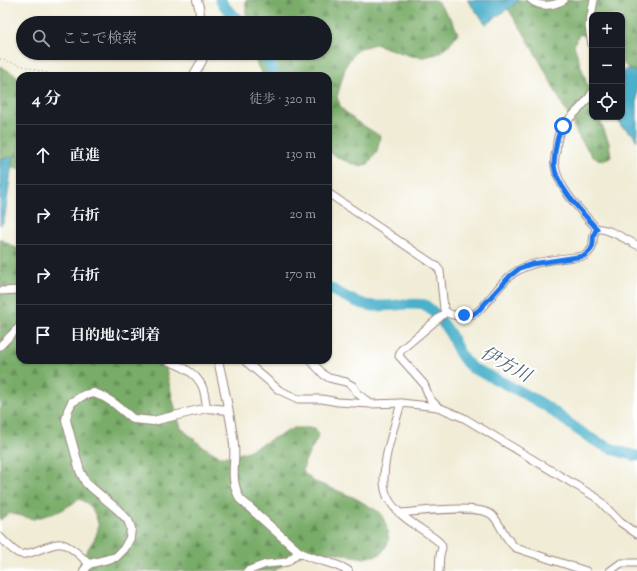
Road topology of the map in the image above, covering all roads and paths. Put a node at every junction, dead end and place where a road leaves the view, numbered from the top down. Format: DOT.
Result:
graph roads {
  1 [pos="197,0"];
  2 [pos="531,0"];
  3 [pos="564,0"];
  4 [pos="594,0"];
  5 [pos="592,12"];
  6 [pos="201,16"];
  7 [pos="0,59"];
  8 [pos="202,60"];
  9 [pos="44,72"];
  10 [pos="197,72"];
  11 [pos="589,98"];
  12 [pos="332,195"];
  13 [pos="597,229"];
  14 [pos="637,245"];
  15 [pos="16,290"];
  16 [pos="0,291"];
  17 [pos="446,312"];
  18 [pos="16,330"];
  19 [pos="0,346"];
  20 [pos="174,364"];
  21 [pos="219,364"];
  22 [pos="249,364"];
  23 [pos="314,364"];
  24 [pos="401,403"];
  25 [pos="371,404"];
  26 [pos="438,407"];
  27 [pos="207,408"];
  28 [pos="228,410"];
  29 [pos="399,513"];
  30 [pos="637,534"];
  31 [pos="0,537"];
  32 [pos="299,552"];
  33 [pos="637,563"];
  34 [pos="89,564"];
  35 [pos="84,571"];
  36 [pos="248,571"];
  37 [pos="348,571"];
  38 [pos="439,571"];
  39 [pos="586,571"];
  40 [pos="610,571"];
  1 -- 6 [label="street"];
  2 -- 3 [label="street"];
  4 -- 5 [label="street"];
  7 -- 9 [label="path"];
  8 -- 10 [label="street"];
  11 -- 13 [label="street"];
  12 -- 17 [label="street"];
  13 -- 14 [label="street"];
  13 -- 17 [label="street"];
  15 -- 16 [label="street"];
  17 -- 26 [label="street"];
  18 -- 19 [label="street"];
  20 -- 27 [label="street"];
  21 -- 28 [label="street"];
  22 -- 25 [label="street"];
  23 -- 25 [label="street"];
  24 -- 25 [label="street"];
  24 -- 26 [label="street"];
  24 -- 29 [label="street"];
  26 -- 30 [label="street"];
  27 -- 28 [label="street"];
  27 -- 34 [label="street"];
  28 -- 32 [label="street"];
  29 -- 38 [label="street"];
  29 -- 39 [label="street"];
  31 -- 34 [label="street"];
  32 -- 36 [label="street"];
  32 -- 37 [label="street"];
  33 -- 40 [label="street"];
  34 -- 35 [label="street"];
}
